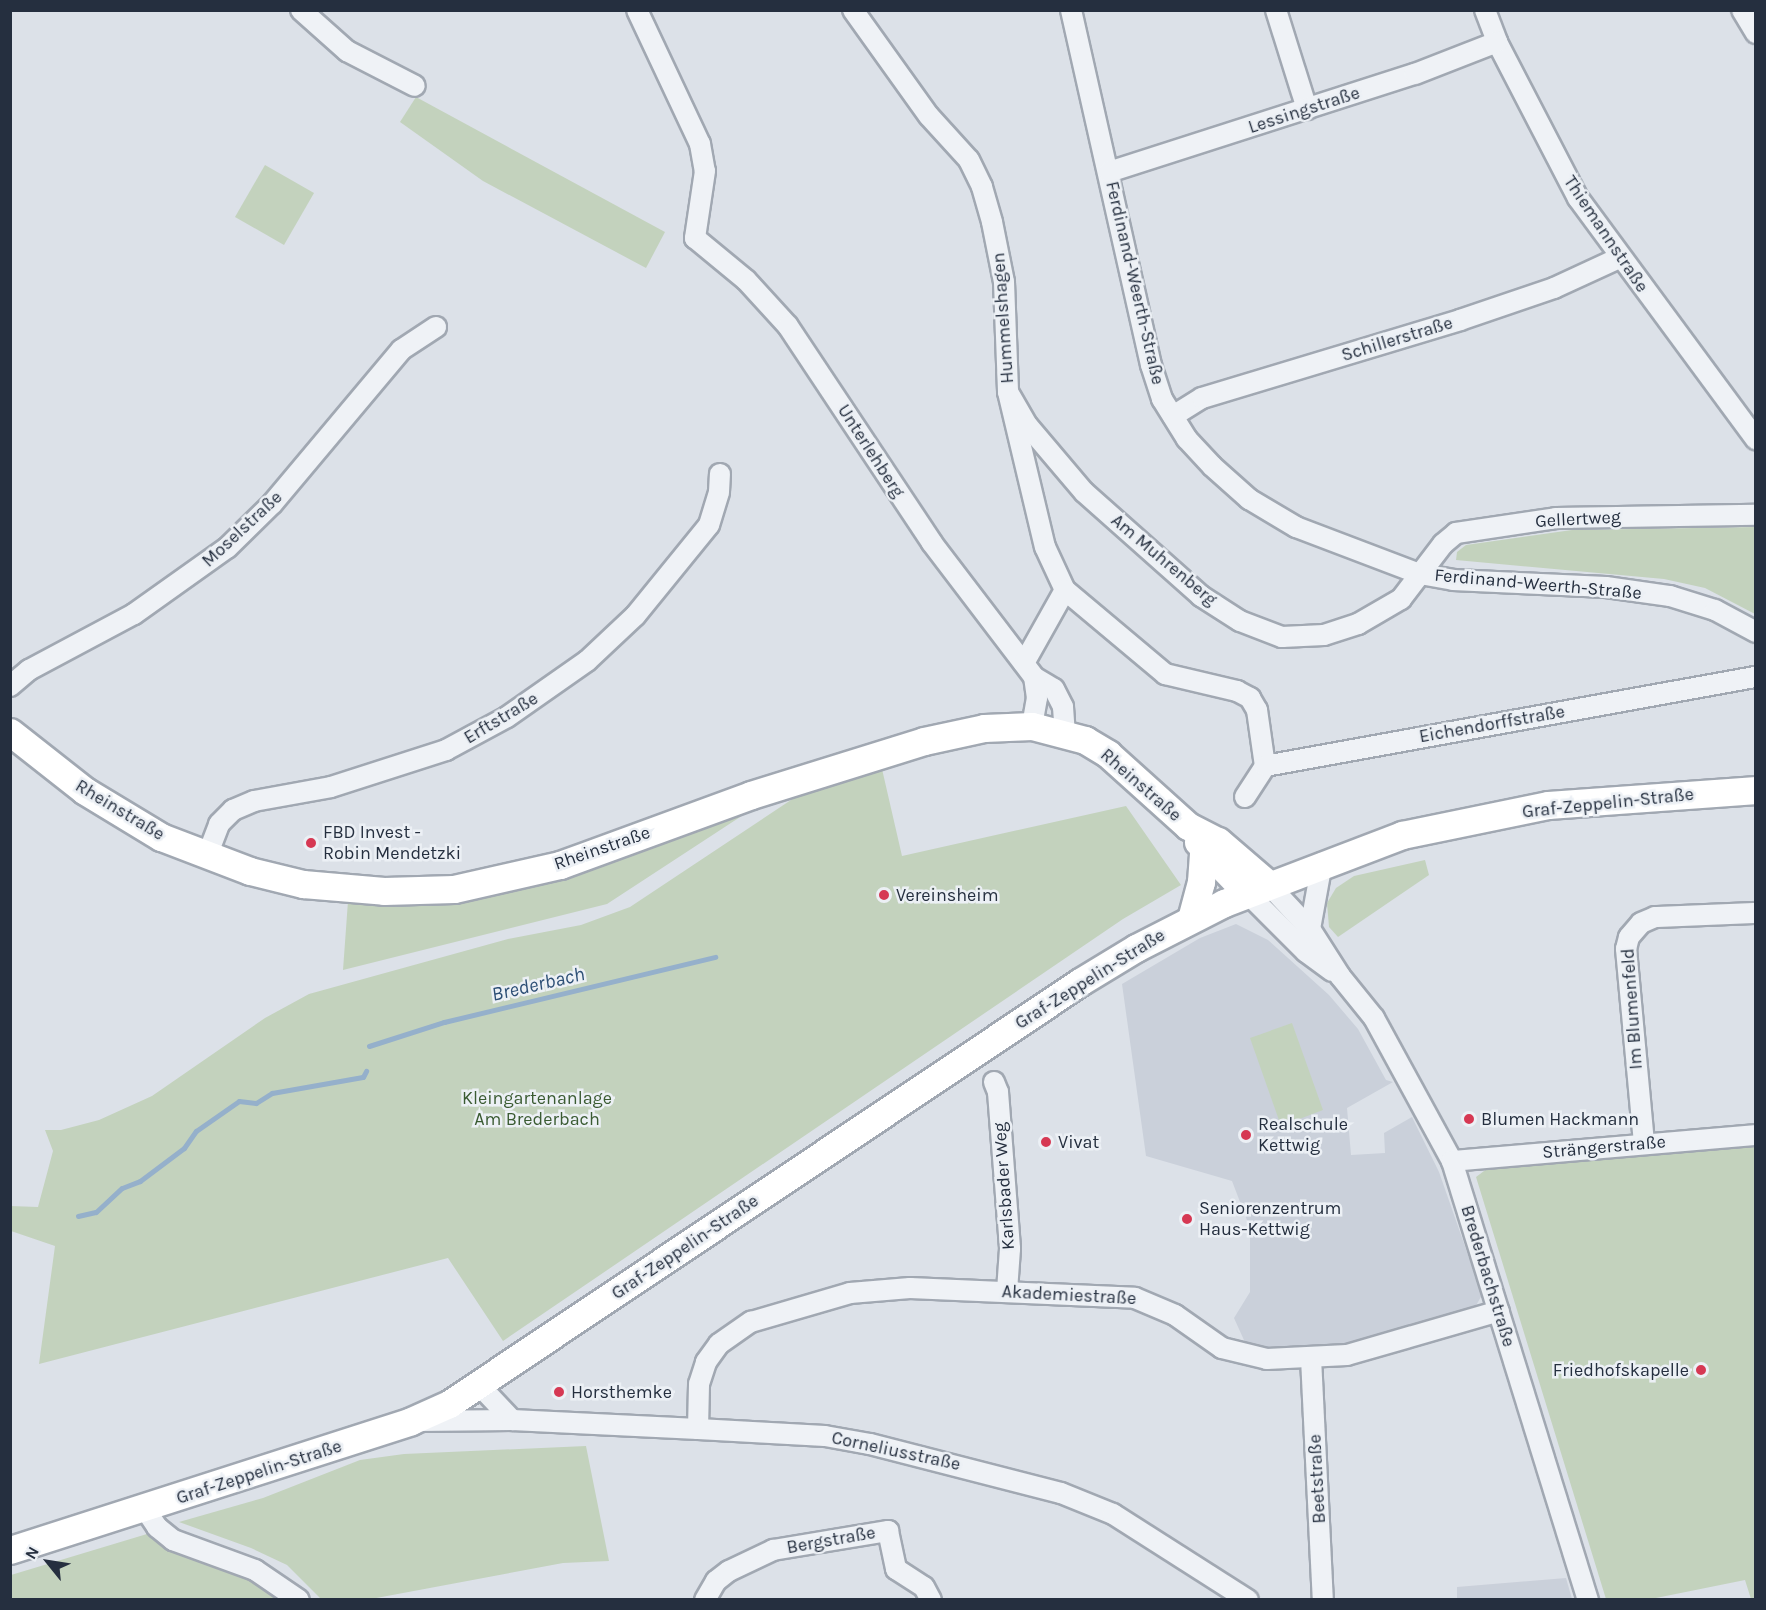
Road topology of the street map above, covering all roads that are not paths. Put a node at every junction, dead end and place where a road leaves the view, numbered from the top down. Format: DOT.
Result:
graph roads {
  1 [pos="301,10"];
  2 [pos="637,10"];
  3 [pos="853,10"];
  4 [pos="1071,10"];
  5 [pos="1276,10"];
  6 [pos="1485,10"];
  7 [pos="1742,10"];
  8 [pos="1755,33"];
  9 [pos="1497,42"];
  10 [pos="415,86"];
  11 [pos="1307,109"];
  12 [pos="1109,172"];
  13 [pos="1619,258"];
  14 [pos="436,327"];
  15 [pos="1008,392"];
  16 [pos="1173,416"];
  17 [pos="1755,439"];
  18 [pos="720,474"];
  19 [pos="1755,515"];
  20 [pos="1420,574"];
  21 [pos="1065,590"];
  22 [pos="1755,632"];
  23 [pos="1029,670"];
  24 [pos="1755,676"];
  25 [pos="10,686"];
  26 [pos="1032,726"];
  27 [pos="10,732"];
  28 [pos="1065,733"];
  29 [pos="1264,766"];
  30 [pos="1755,790"];
  31 [pos="1245,797"];
  32 [pos="1188,826"];
  33 [pos="1203,851"];
  34 [pos="207,856"];
  35 [pos="1322,863"];
  36 [pos="1258,888"];
  37 [pos="1755,913"];
  38 [pos="1191,919"];
  39 [pos="1310,929"];
  40 [pos="1340,976"];
  41 [pos="994,1082"];
  42 [pos="1755,1135"];
  43 [pos="1644,1143"];
  44 [pos="1452,1161"];
  45 [pos="1007,1291"];
  46 [pos="1499,1311"];
  47 [pos="1311,1358"];
  48 [pos="480,1386"];
  49 [pos="512,1420"];
  50 [pos="411,1422"];
  51 [pos="698,1429"];
  52 [pos="145,1509"];
  53 [pos="10,1550"];
  54 [pos="299,1599"];
  55 [pos="705,1599"];
  56 [pos="931,1599"];
  57 [pos="1248,1599"];
  58 [pos="1323,1599"];
  59 [pos="1588,1599"];
  1 -- 10 [label="street"];
  2 -- 23 [label="street, Unterlehberg"];
  3 -- 15 [label="street, Hummelshagen"];
  4 -- 12 [label="street, Ferdinand-Weerth-Straße"];
  5 -- 11 [label="street"];
  6 -- 9 [label="street, Thiemannstraße"];
  7 -- 8 [label="street"];
  9 -- 11 [label="street, Lessingstraße"];
  9 -- 13 [label="street, Thiemannstraße"];
  11 -- 12 [label="street, Lessingstraße"];
  12 -- 16 [label="street, Ferdinand-Weerth-Straße"];
  13 -- 16 [label="street, Schillerstraße"];
  13 -- 17 [label="street, Thiemannstraße"];
  14 -- 25 [label="street, Moselstraße"];
  15 -- 20 [label="street, Am Muhrenberg"];
  15 -- 21 [label="street, Hummelshagen"];
  16 -- 20 [label="street, Ferdinand-Weerth-Straße"];
  18 -- 34 [label="street, Erftstraße"];
  19 -- 20 [label="street, Gellertweg"];
  20 -- 22 [label="street, Ferdinand-Weerth-Straße"];
  21 -- 23 [label="street"];
  21 -- 29 [label="street, Hummelshagen"];
  23 -- 26 [label="street"];
  23 -- 28 [label="street, Unterlehberg"];
  24 -- 29 [label="street, Eichendorffstraße"];
  26 -- 28 [label="main road, Rheinstraße"];
  26 -- 34 [label="main road, Rheinstraße"];
  27 -- 34 [label="main road, Rheinstraße"];
  28 -- 32 [label="main road, Rheinstraße"];
  29 -- 31 [label="street"];
  30 -- 35 [label="main road, Graf-Zeppelin-Straße"];
  32 -- 33 [label="main road, Rheinstraße"];
  32 -- 36 [label="main road, Rheinstraße"];
  33 -- 36 [label="main road, Rheinstraße"];
  33 -- 38 [label="main road"];
  35 -- 36 [label="main road, Graf-Zeppelin-Straße"];
  35 -- 39 [label="street"];
  36 -- 38 [label="main road, Graf-Zeppelin-Straße"];
  36 -- 39 [label="street, Brederbachstraße"];
  36 -- 40 [label="street, Brederbachstraße"];
  37 -- 43 [label="street, Im Blumenfeld"];
  38 -- 48 [label="main road, Graf-Zeppelin-Straße"];
  39 -- 40 [label="street, Brederbachstraße"];
  40 -- 44 [label="street, Brederbachstraße"];
  41 -- 45 [label="street, Karlsbader Weg"];
  42 -- 43 [label="street, Strängerstraße"];
  43 -- 44 [label="street, Strängerstraße"];
  44 -- 46 [label="street, Brederbachstraße"];
  45 -- 47 [label="street, Akademiestraße"];
  45 -- 51 [label="street, Akademiestraße"];
  46 -- 47 [label="street, Akademiestraße"];
  46 -- 59 [label="street, Brederbachstraße"];
  47 -- 58 [label="street, Beetstraße"];
  48 -- 49 [label="street"];
  48 -- 50 [label="main road, Graf-Zeppelin-Straße"];
  49 -- 50 [label="street, Corneliusstraße"];
  49 -- 51 [label="street, Corneliusstraße"];
  50 -- 52 [label="main road, Graf-Zeppelin-Straße"];
  51 -- 57 [label="street, Corneliusstraße"];
  52 -- 53 [label="main road, Graf-Zeppelin-Straße"];
  52 -- 54 [label="street"];
  55 -- 56 [label="street, Bergstraße"];
}
